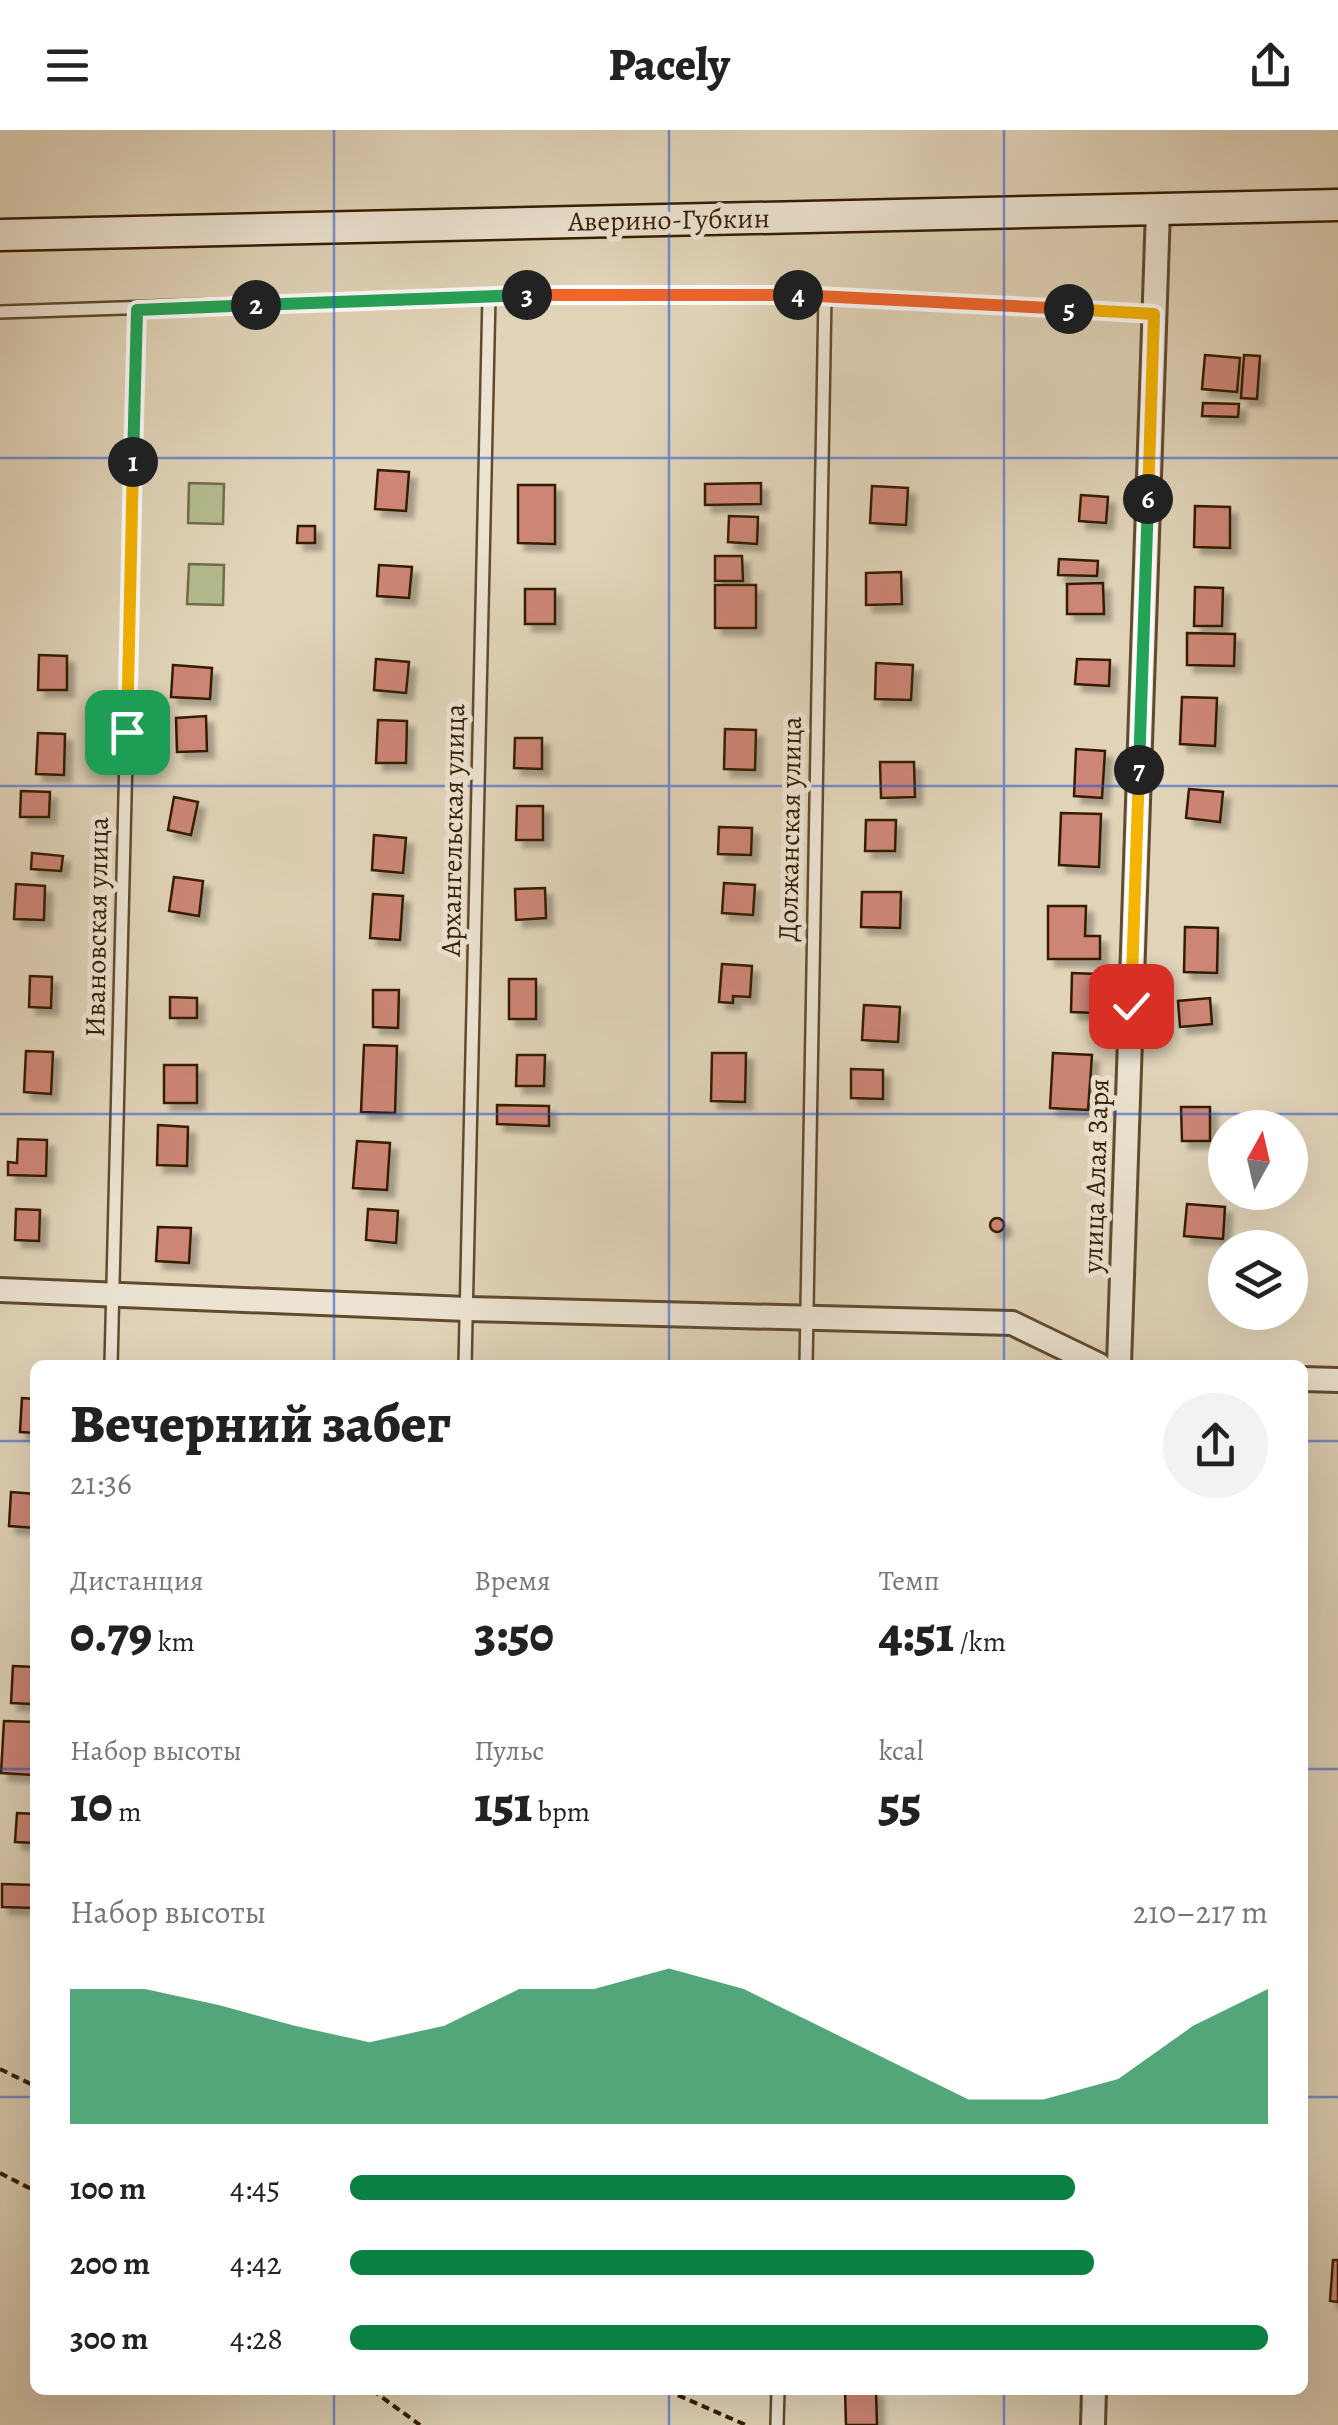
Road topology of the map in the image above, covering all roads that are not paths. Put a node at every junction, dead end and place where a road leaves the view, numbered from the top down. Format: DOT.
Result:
graph roads {
  1 [pos="1338,205"];
  2 [pos="1158,210"];
  3 [pos="0,235"];
  4 [pos="824,295"];
  5 [pos="489,296"];
  6 [pos="137,310"];
  7 [pos="0,312"];
  8 [pos="1154,314"];
  9 [pos="0,1290"];
  10 [pos="114,1297"];
  11 [pos="467,1309"];
  12 [pos="807,1316"];
  13 [pos="112,1360"];
  14 [pos="465,1360"];
  15 [pos="806,1360"];
  16 [pos="1088,1360"];
  17 [pos="1119,1360"];
  18 [pos="1308,1379"];
  19 [pos="1338,1380"];
  20 [pos="778,2395"];
  21 [pos="1094,2395"];
  22 [pos="778,2425"];
  23 [pos="1093,2425"];
  1 -- 2 [label="main road, Аверино-Губкин"];
  2 -- 3 [label="main road, Аверино-Губкин"];
  2 -- 8 [label="street, улица Алая Заря"];
  4 -- 5 [label="lane"];
  4 -- 8 [label="lane"];
  4 -- 12 [label="lane, Должанская улица"];
  5 -- 6 [label="lane"];
  5 -- 11 [label="lane, Архангельская улица"];
  6 -- 7 [label="lane"];
  6 -- 10 [label="lane, Ивановская улица"];
  8 -- 17 [label="street, улица Алая Заря"];
  9 -- 10 [label="street"];
  10 -- 11 [label="street"];
  10 -- 13 [label="lane, Ивановская улица"];
  11 -- 12 [label="street"];
  11 -- 14 [label="lane, Архангельская улица"];
  12 -- 15 [label="lane, Должанская улица"];
  12 -- 16 [label="street"];
  18 -- 19 [label="street"];
  20 -- 22 [label="lane"];
  21 -- 23 [label="street"];
}
